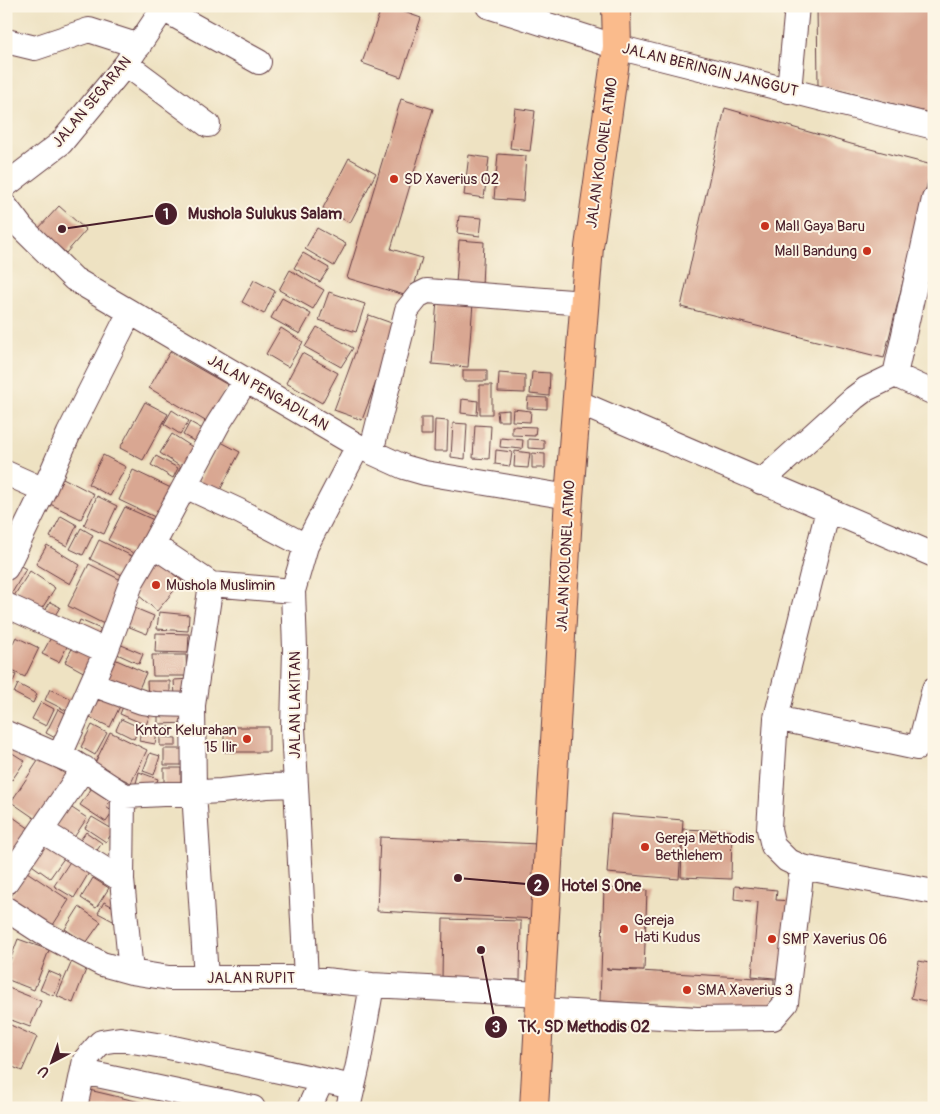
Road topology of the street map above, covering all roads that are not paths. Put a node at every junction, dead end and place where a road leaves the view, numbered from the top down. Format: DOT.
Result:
graph roads {
  1 [pos="488,6"];
  2 [pos="616,6"];
  3 [pos="797,6"];
  4 [pos="164,8"];
  5 [pos="6,41"];
  6 [pos="617,47"];
  7 [pos="132,55"];
  8 [pos="259,62"];
  9 [pos="789,90"];
  10 [pos="208,125"];
  11 [pos="934,127"];
  12 [pos="6,185"];
  13 [pos="934,199"];
  14 [pos="6,207"];
  15 [pos="585,303"];
  16 [pos="130,312"];
  17 [pos="894,375"];
  18 [pos="246,380"];
  19 [pos="934,393"];
  20 [pos="577,402"];
  21 [pos="365,449"];
  22 [pos="6,473"];
  23 [pos="762,482"];
  24 [pos="185,486"];
  25 [pos="44,490"];
  26 [pos="569,497"];
  27 [pos="828,510"];
  28 [pos="154,545"];
  29 [pos="306,546"];
  30 [pos="934,555"];
  31 [pos="6,568"];
  32 [pos="211,584"];
  33 [pos="294,591"];
  34 [pos="6,605"];
  35 [pos="106,651"];
  36 [pos="92,684"];
  37 [pos="934,689"];
  38 [pos="194,705"];
  39 [pos="776,718"];
  40 [pos="6,733"];
  41 [pos="60,755"];
  42 [pos="84,768"];
  43 [pos="296,786"];
  44 [pos="194,792"];
  45 [pos="123,795"];
  46 [pos="42,831"];
  47 [pos="802,868"];
  48 [pos="122,880"];
  49 [pos="6,882"];
  50 [pos="934,892"];
  51 [pos="6,909"];
  52 [pos="131,972"];
  53 [pos="206,978"];
  54 [pos="306,978"];
  55 [pos="372,985"];
  56 [pos="540,1002"];
  57 [pos="83,1072"];
  58 [pos="322,1080"];
  59 [pos="351,1097"];
  60 [pos="75,1108"];
  61 [pos="253,1108"];
  62 [pos="309,1108"];
  63 [pos="534,1108"];
  1 -- 6 [label="street, JALAN BERINGIN JANGGUT"];
  2 -- 6 [label="main road, JALAN KOLONEL ATMO"];
  3 -- 9 [label="street"];
  4 -- 7 [label="street, JALAN SEGARAN"];
  4 -- 8 [label="street"];
  5 -- 7 [label="street"];
  6 -- 9 [label="street, JALAN BERINGIN JANGGUT"];
  6 -- 15 [label="main road, JALAN KOLONEL ATMO"];
  7 -- 10 [label="street"];
  7 -- 12 [label="street, JALAN SEGARAN"];
  9 -- 11 [label="street, JALAN BERINGIN JANGGUT"];
  13 -- 17 [label="street"];
  14 -- 16 [label="street, JALAN PENGADILAN"];
  15 -- 20 [label="main road, JALAN KOLONEL ATMO"];
  15 -- 21 [label="street, JALAN LAKITAN"];
  16 -- 18 [label="street, JALAN PENGADILAN"];
  16 -- 25 [label="street"];
  17 -- 19 [label="street"];
  17 -- 23 [label="street"];
  18 -- 21 [label="street, JALAN PENGADILAN"];
  18 -- 24 [label="street"];
  20 -- 23 [label="street"];
  20 -- 26 [label="main road, JALAN KOLONEL ATMO"];
  21 -- 26 [label="street, JALAN PENGADILAN"];
  21 -- 29 [label="street, JALAN LAKITAN"];
  22 -- 25 [label="street"];
  23 -- 27 [label="street"];
  24 -- 28 [label="street"];
  24 -- 29 [label="street"];
  25 -- 31 [label="street"];
  26 -- 56 [label="main road, JALAN KOLONEL ATMO"];
  27 -- 30 [label="street"];
  27 -- 39 [label="street"];
  28 -- 32 [label="street"];
  28 -- 35 [label="street"];
  29 -- 33 [label="street, JALAN LAKITAN"];
  32 -- 33 [label="street"];
  32 -- 38 [label="street"];
  33 -- 43 [label="street, JALAN LAKITAN"];
  34 -- 35 [label="street"];
  35 -- 36 [label="street"];
  36 -- 38 [label="street"];
  36 -- 41 [label="street"];
  37 -- 39 [label="street"];
  38 -- 44 [label="street"];
  39 -- 47 [label="street"];
  40 -- 41 [label="street"];
  41 -- 42 [label="street"];
  42 -- 45 [label="street"];
  42 -- 46 [label="street"];
  43 -- 44 [label="street"];
  43 -- 54 [label="street, JALAN LAKITAN"];
  44 -- 45 [label="street"];
  44 -- 53 [label="street"];
  45 -- 48 [label="street"];
  46 -- 48 [label="street"];
  46 -- 49 [label="street"];
  47 -- 50 [label="street"];
  47 -- 56 [label="street, JALAN RUPIT"];
  48 -- 52 [label="street"];
  51 -- 52 [label="street, JALAN RUPIT"];
  52 -- 53 [label="street, JALAN RUPIT"];
  53 -- 54 [label="street, JALAN RUPIT"];
  54 -- 55 [label="street, JALAN RUPIT"];
  55 -- 56 [label="street, JALAN RUPIT"];
  55 -- 59 [label="street"];
  56 -- 63 [label="main road, JALAN KOLONEL ATMO"];
  57 -- 58 [label="street"];
  57 -- 60 [label="street"];
  57 -- 61 [label="street"];
  58 -- 59 [label="street"];
  58 -- 62 [label="street"];
}
